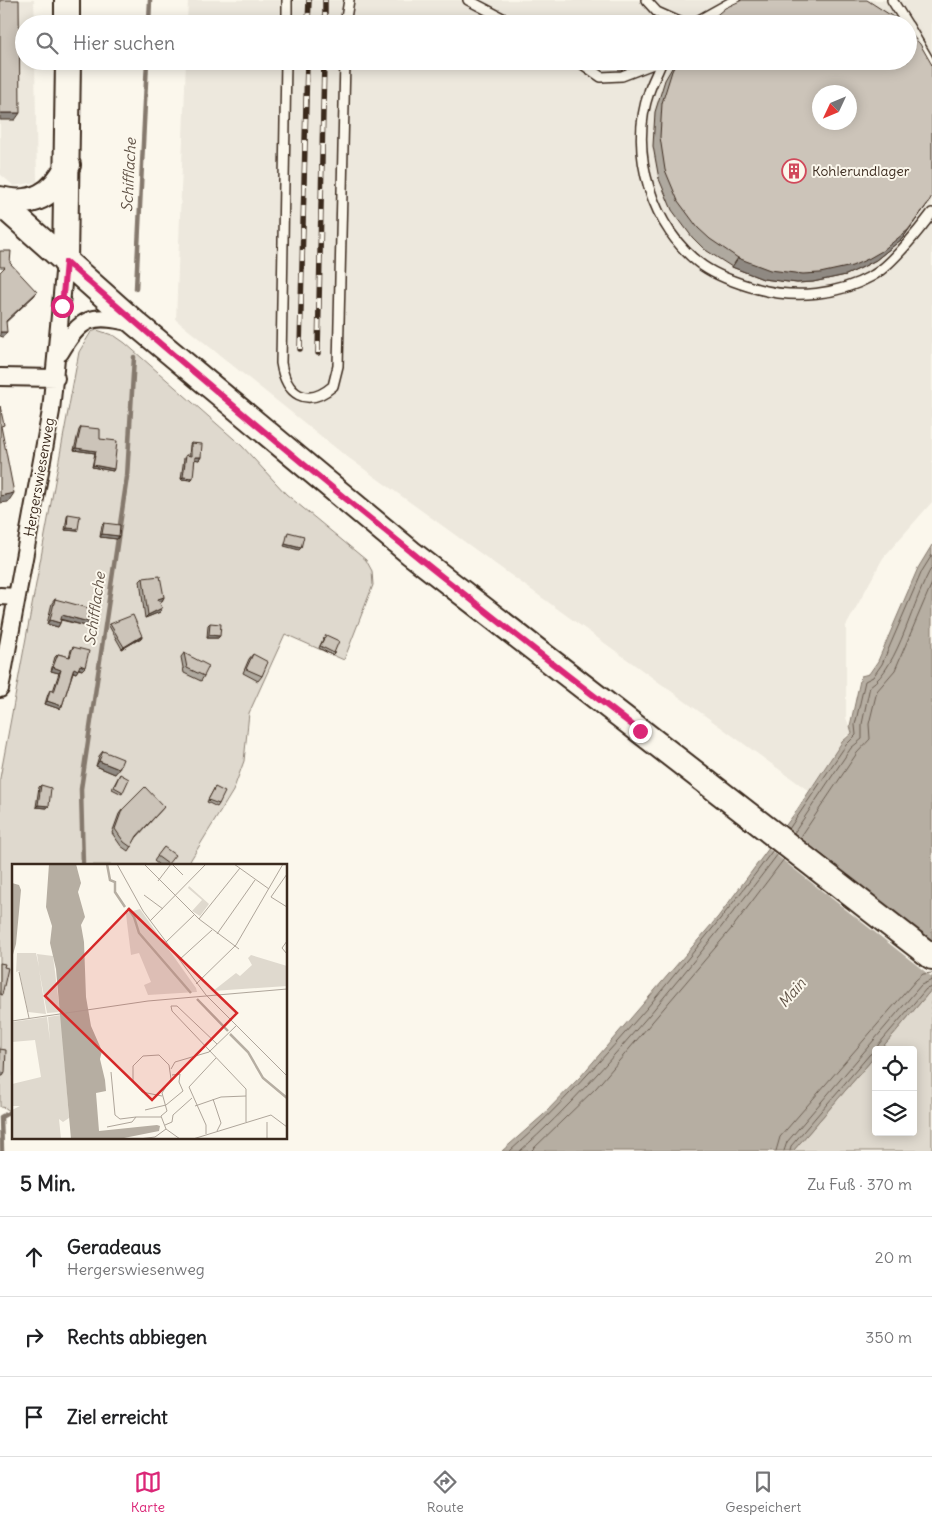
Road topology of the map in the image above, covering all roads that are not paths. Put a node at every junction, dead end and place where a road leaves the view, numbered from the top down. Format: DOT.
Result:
graph roads {
  1 [pos="67,0"];
  2 [pos="287,0"];
  3 [pos="349,0"];
  4 [pos="468,0"];
  5 [pos="646,0"];
  6 [pos="735,0"];
  7 [pos="892,0"];
  8 [pos="68,15"];
  9 [pos="287,15"];
  10 [pos="347,15"];
  11 [pos="497,15"];
  12 [pos="664,15"];
  13 [pos="708,15"];
  14 [pos="902,15"];
  15 [pos="917,40"];
  16 [pos="932,66"];
  17 [pos="68,70"];
  18 [pos="286,70"];
  19 [pos="345,70"];
  20 [pos="591,70"];
  21 [pos="638,70"];
  22 [pos="658,70"];
  23 [pos="68,165"];
  24 [pos="0,199"];
  25 [pos="0,203"];
  26 [pos="932,213"];
  27 [pos="66,262"];
  28 [pos="135,324"];
  29 [pos="57,357"];
  30 [pos="0,377"];
  31 [pos="56,378"];
  32 [pos="8,596"];
  33 [pos="0,689"];
  34 [pos="932,957"];
  1 -- 8 [label="main road"];
  2 -- 9 [label="lane"];
  3 -- 10 [label="lane"];
  4 -- 11 [label="lane"];
  5 -- 12 [label="lane"];
  6 -- 13 [label="lane"];
  7 -- 14 [label="lane"];
  15 -- 16 [label="lane"];
  17 -- 23 [label="main road"];
  18 -- 19 [label="lane"];
  20 -- 21 [label="lane"];
  22 -- 26 [label="lane"];
  23 -- 24 [label="main road"];
  23 -- 27 [label="main road"];
  25 -- 27 [label="main road"];
  27 -- 28 [label="main road"];
  27 -- 29 [label="street, Hergerswiesenweg"];
  28 -- 29 [label="street"];
  28 -- 34 [label="main road"];
  29 -- 31 [label="street, Hergerswiesenweg"];
  30 -- 31 [label="street"];
  31 -- 32 [label="street, Hergerswiesenweg"];
  32 -- 33 [label="street, Hergerswiesenweg"];
}
